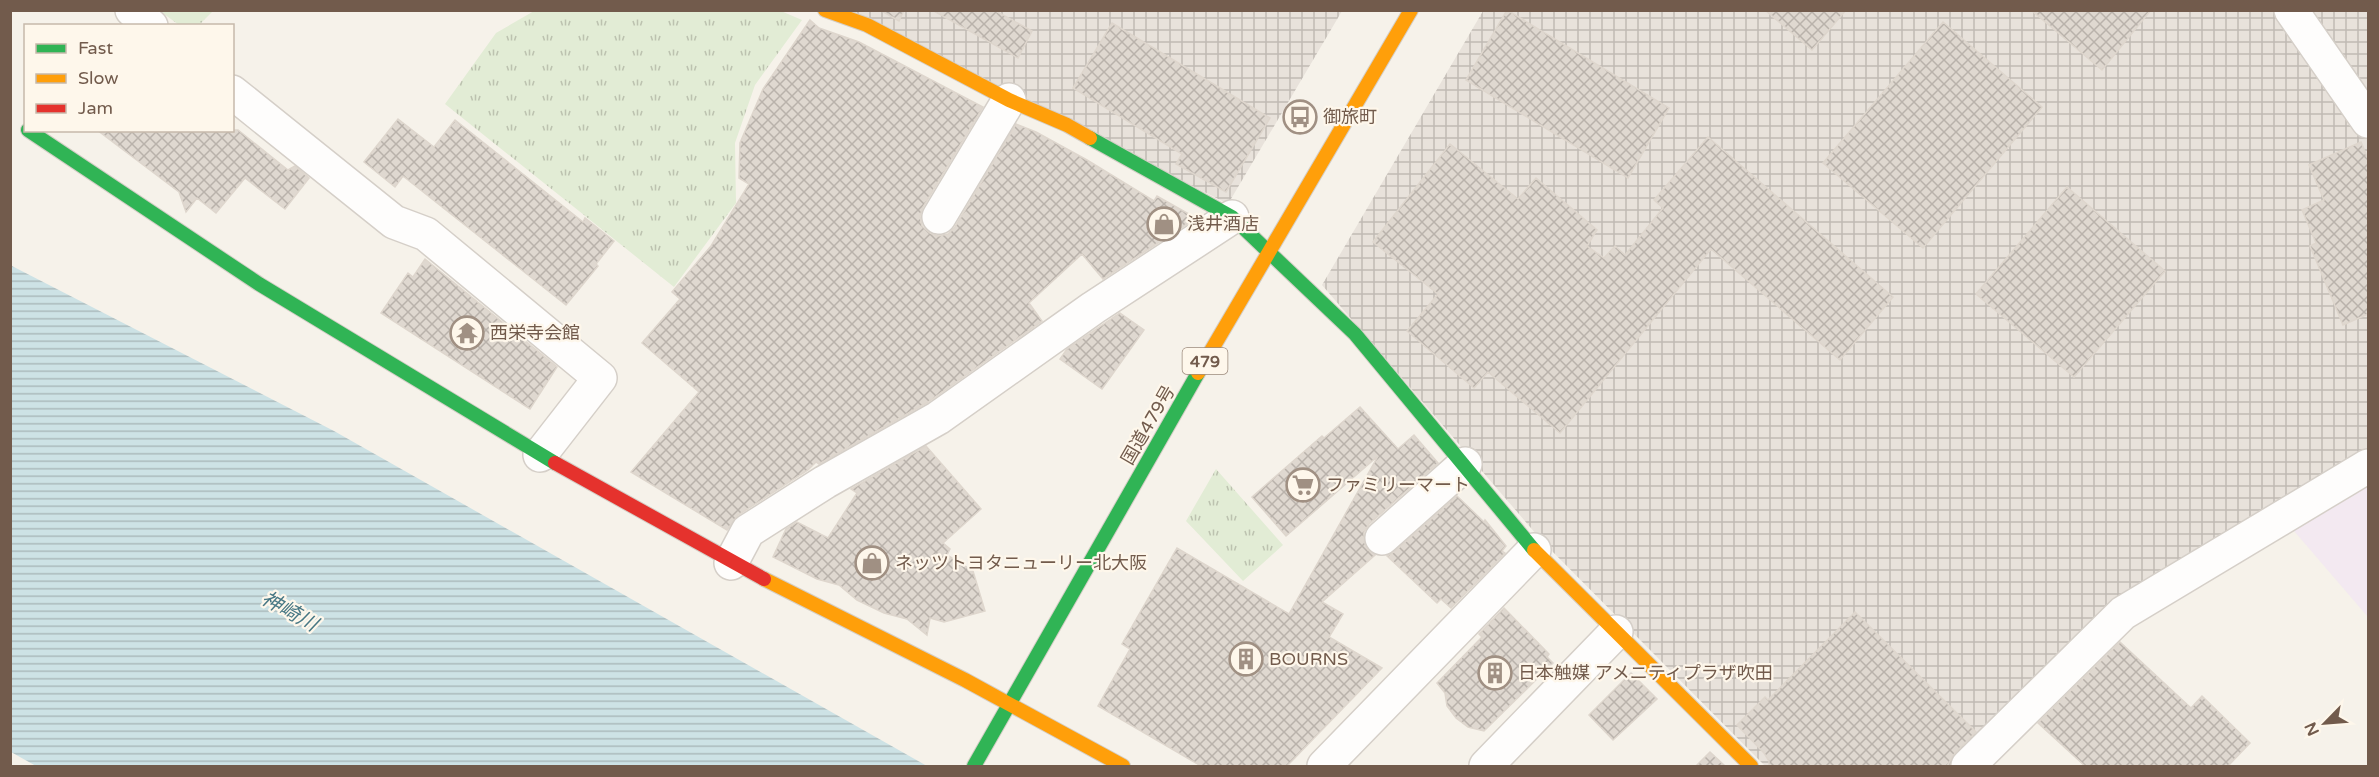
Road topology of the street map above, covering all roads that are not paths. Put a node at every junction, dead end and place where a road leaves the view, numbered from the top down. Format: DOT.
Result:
graph roads {
  1 [pos="132,10"];
  2 [pos="825,10"];
  3 [pos="1412,10"];
  4 [pos="2292,10"];
  5 [pos="149,24"];
  6 [pos="234,94"];
  7 [pos="1009,100"];
  8 [pos="10,119"];
  9 [pos="2368,121"];
  10 [pos="24,128"];
  11 [pos="30,132"];
  12 [pos="939,217"];
  13 [pos="1232,217"];
  14 [pos="1268,251"];
  15 [pos="540,455"];
  16 [pos="1465,464"];
  17 [pos="2368,466"];
  18 [pos="1382,538"];
  19 [pos="1534,550"];
  20 [pos="731,563"];
  21 [pos="1616,632"];
  22 [pos="1007,709"];
  23 [pos="974,766"];
  24 [pos="1123,766"];
  25 [pos="1324,766"];
  26 [pos="1486,766"];
  27 [pos="1751,766"];
  28 [pos="1968,766"];
  1 -- 5 [label="street"];
  2 -- 7 [label="main road"];
  3 -- 14 [label="main road, 国道479号 / 479"];
  4 -- 9 [label="street"];
  6 -- 15 [label="street"];
  7 -- 12 [label="street"];
  7 -- 13 [label="main road"];
  8 -- 10 [label="street"];
  11 -- 15 [label="main road"];
  13 -- 14 [label="main road"];
  13 -- 20 [label="street"];
  14 -- 16 [label="main road"];
  14 -- 22 [label="main road, 国道479号 / 479"];
  15 -- 20 [label="main road"];
  16 -- 18 [label="street"];
  16 -- 19 [label="main road"];
  17 -- 28 [label="street"];
  19 -- 21 [label="main road"];
  19 -- 25 [label="street"];
  20 -- 22 [label="main road"];
  21 -- 26 [label="street"];
  21 -- 27 [label="main road"];
  22 -- 23 [label="main road, 国道479号 / 479"];
  22 -- 24 [label="main road"];
}
